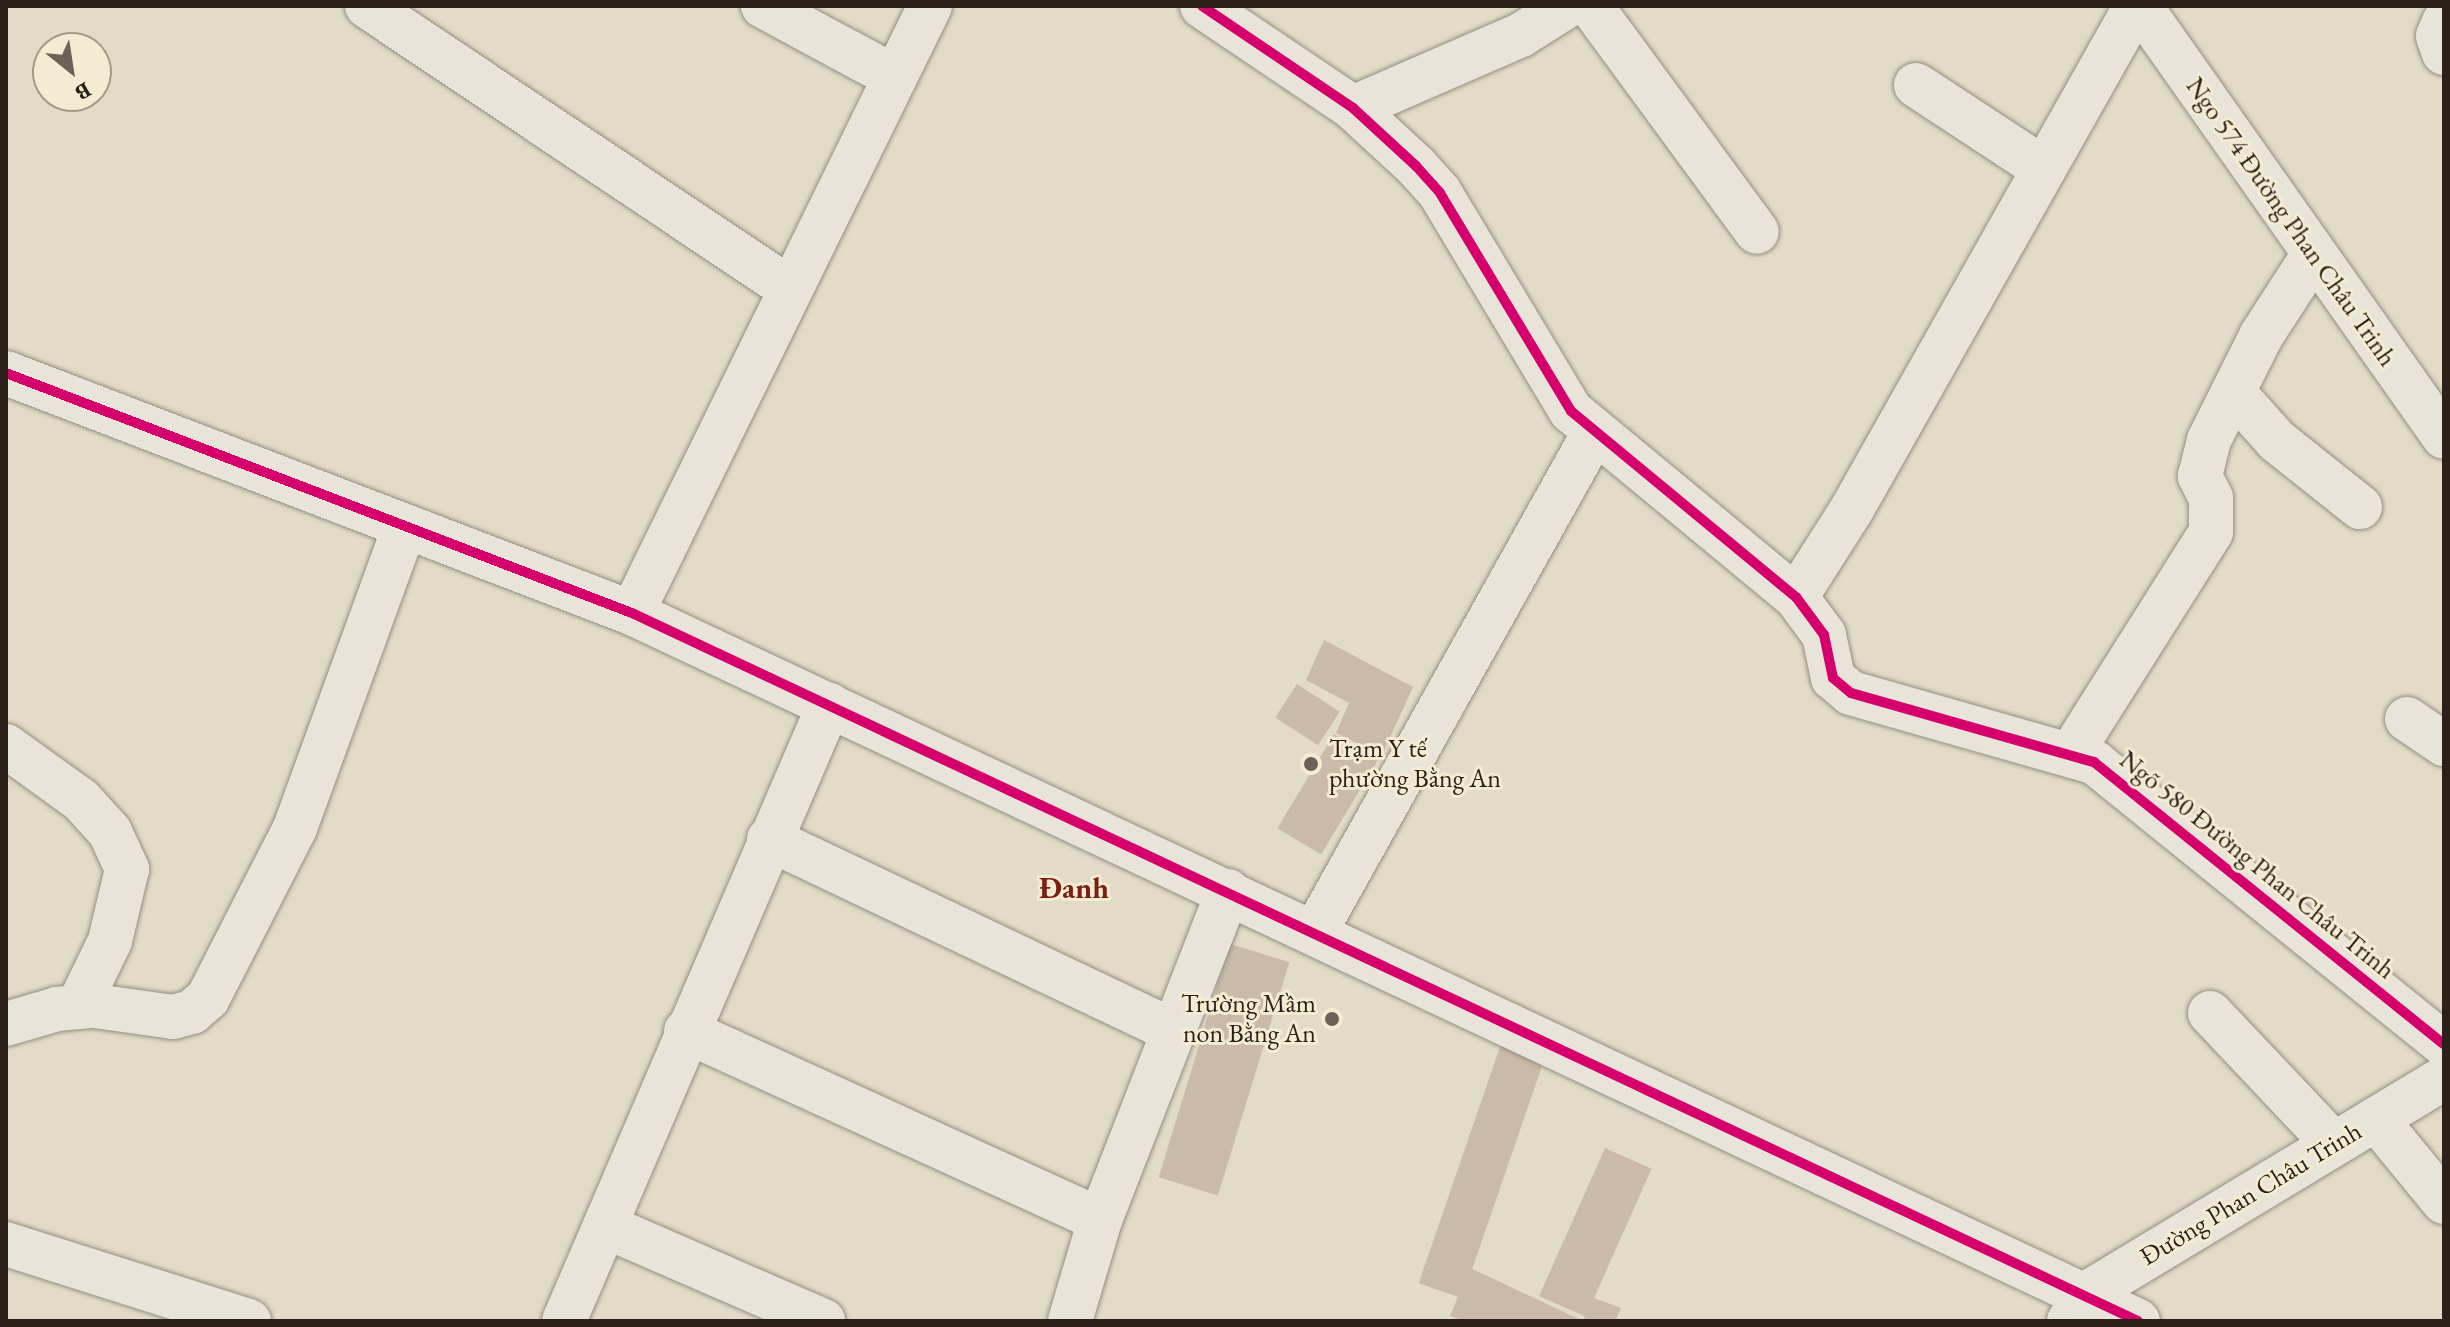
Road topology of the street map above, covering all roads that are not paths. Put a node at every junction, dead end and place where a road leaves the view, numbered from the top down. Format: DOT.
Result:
graph roads {
  1 [pos="367,6"];
  2 [pos="763,6"];
  3 [pos="930,6"];
  4 [pos="1202,6"];
  5 [pos="1567,6"];
  6 [pos="1591,6"];
  7 [pos="2138,6"];
  8 [pos="2444,22"];
  9 [pos="2444,53"];
  10 [pos="895,77"];
  11 [pos="1916,85"];
  12 [pos="1353,108"];
  13 [pos="2044,169"];
  14 [pos="1757,232"];
  15 [pos="2314,254"];
  16 [pos="790,289"];
  17 [pos="6,373"];
  18 [pos="2233,392"];
  19 [pos="1594,433"];
  20 [pos="2444,437"];
  21 [pos="2360,507"];
  22 [pos="405,526"];
  23 [pos="1796,597"];
  24 [pos="632,613"];
  25 [pos="829,705"];
  26 [pos="2407,719"];
  27 [pos="2444,744"];
  28 [pos="6,746"];
  29 [pos="2072,752"];
  30 [pos="769,839"];
  31 [pos="1228,891"];
  32 [pos="1315,932"];
  33 [pos="78,1007"];
  34 [pos="2210,1013"];
  35 [pos="6,1024"];
  36 [pos="1170,1029"];
  37 [pos="686,1031"];
  38 [pos="2444,1044"];
  39 [pos="2444,1078"];
  40 [pos="2376,1119"];
  41 [pos="2334,1144"];
  42 [pos="2444,1202"];
  43 [pos="1100,1220"];
  44 [pos="605,1226"];
  45 [pos="6,1244"];
  46 [pos="2078,1307"];
  47 [pos="249,1321"];
  48 [pos="564,1321"];
  49 [pos="823,1321"];
  50 [pos="1070,1321"];
  51 [pos="2138,1321"];
  1 -- 16 [label="street"];
  2 -- 10 [label="street"];
  3 -- 10 [label="street"];
  4 -- 12 [label="street, Ngõ 580 Đường Phan Châu Trinh"];
  5 -- 12 [label="street"];
  6 -- 14 [label="street"];
  7 -- 13 [label="street"];
  7 -- 15 [label="street, Ngo 574 Đường Phan Châu Trinh"];
  8 -- 9 [label="street"];
  10 -- 16 [label="street"];
  11 -- 13 [label="street"];
  12 -- 19 [label="street, Ngõ 580 Đường Phan Châu Trinh"];
  13 -- 23 [label="street"];
  15 -- 18 [label="street"];
  15 -- 20 [label="street, Ngo 574 Đường Phan Châu Trinh"];
  16 -- 24 [label="street"];
  17 -- 22 [label="street"];
  18 -- 21 [label="street"];
  18 -- 29 [label="street"];
  19 -- 23 [label="street, Ngõ 580 Đường Phan Châu Trinh"];
  19 -- 32 [label="street"];
  22 -- 24 [label="street"];
  22 -- 33 [label="street"];
  23 -- 29 [label="street, Ngõ 580 Đường Phan Châu Trinh"];
  24 -- 25 [label="street"];
  25 -- 30 [label="street"];
  25 -- 31 [label="street"];
  26 -- 27 [label="street"];
  28 -- 33 [label="street"];
  29 -- 38 [label="street, Ngõ 580 Đường Phan Châu Trinh"];
  30 -- 36 [label="street"];
  30 -- 37 [label="street"];
  31 -- 32 [label="street"];
  31 -- 36 [label="street"];
  32 -- 46 [label="street"];
  33 -- 35 [label="street"];
  34 -- 41 [label="street"];
  36 -- 43 [label="street"];
  37 -- 43 [label="street"];
  37 -- 44 [label="street"];
  39 -- 40 [label="street, Đường Phan Châu Trinh"];
  40 -- 41 [label="street, Đường Phan Châu Trinh"];
  40 -- 42 [label="street"];
  41 -- 46 [label="street, Đường Phan Châu Trinh"];
  43 -- 50 [label="street"];
  44 -- 48 [label="street"];
  44 -- 49 [label="street"];
  45 -- 47 [label="street"];
  46 -- 51 [label="street"];
}
